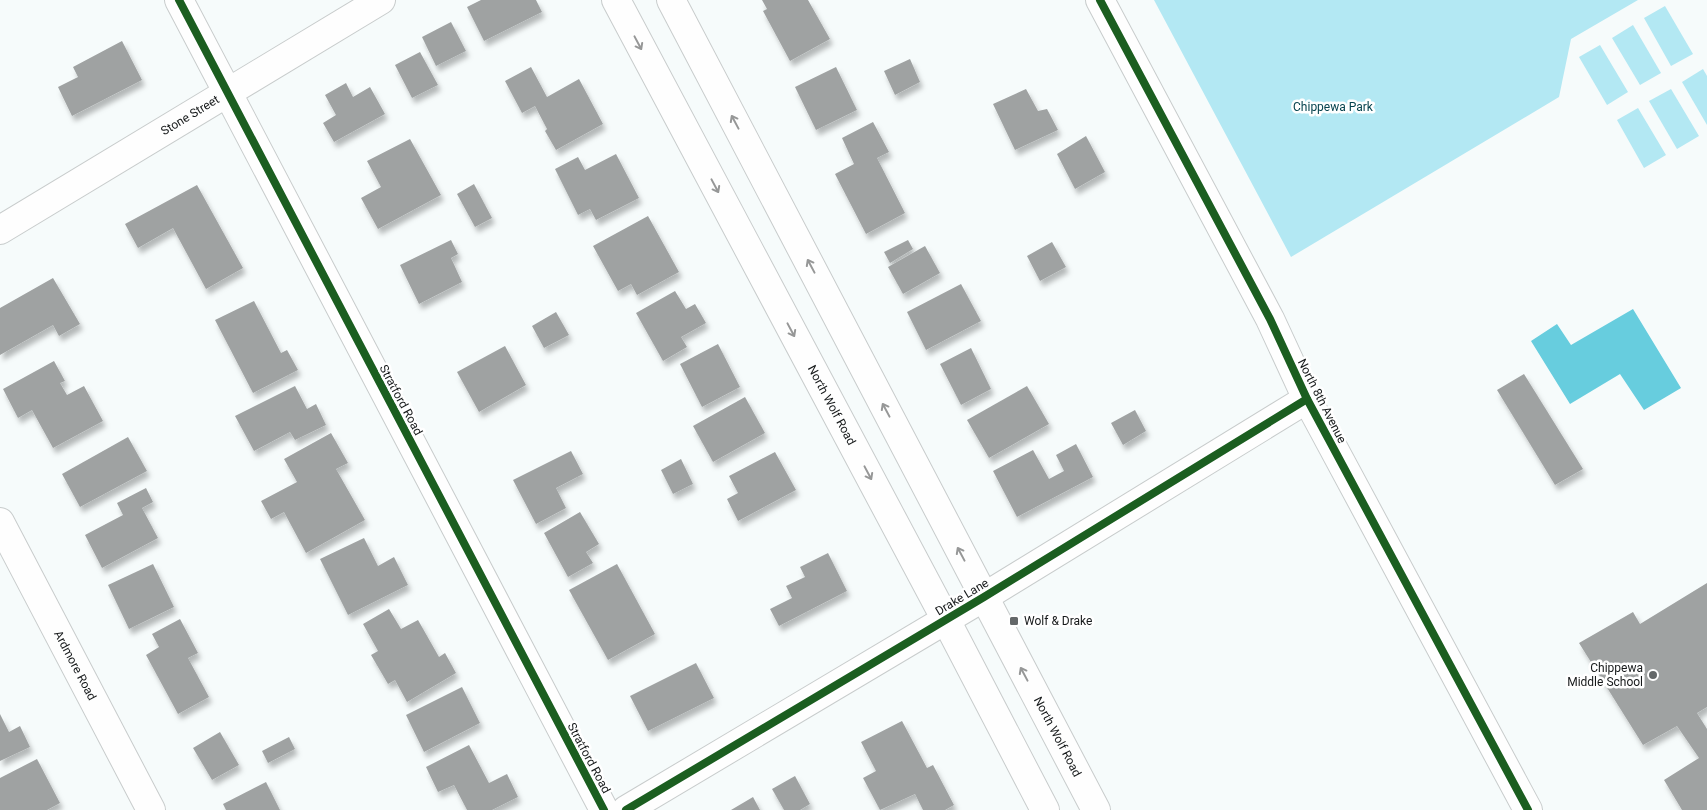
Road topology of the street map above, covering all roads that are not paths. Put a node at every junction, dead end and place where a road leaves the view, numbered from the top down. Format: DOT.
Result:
graph roads {
  1 [pos="179,0"];
  2 [pos="381,0"];
  3 [pos="616,0"];
  4 [pos="671,0"];
  5 [pos="1100,0"];
  6 [pos="228,93"];
  7 [pos="0,230"];
  8 [pos="1307,399"];
  9 [pos="0,522"];
  10 [pos="984,597"];
  11 [pos="946,620"];
  12 [pos="151,810"];
  13 [pos="604,810"];
  14 [pos="626,810"];
  15 [pos="1045,810"];
  16 [pos="1096,810"];
  17 [pos="1528,810"];
  1 -- 6 [label="street, Stratford Road"];
  2 -- 6 [label="street, Stone Street"];
  3 -- 11 [label="street, North Wolf Road, one-way"];
  10 -- 4 [label="street, North Wolf Road, one-way"];
  5 -- 8 [label="street, North 8th Avenue"];
  6 -- 7 [label="street, Stone Street"];
  6 -- 13 [label="street, Stratford Road"];
  8 -- 10 [label="street, Drake Lane"];
  8 -- 17 [label="street, North 8th Avenue"];
  9 -- 12 [label="street, Ardmore Road"];
  10 -- 11 [label="street, Drake Lane"];
  16 -- 10 [label="street, North Wolf Road, one-way"];
  11 -- 14 [label="street, Drake Lane"];
  11 -- 15 [label="street, North Wolf Road"];
}
